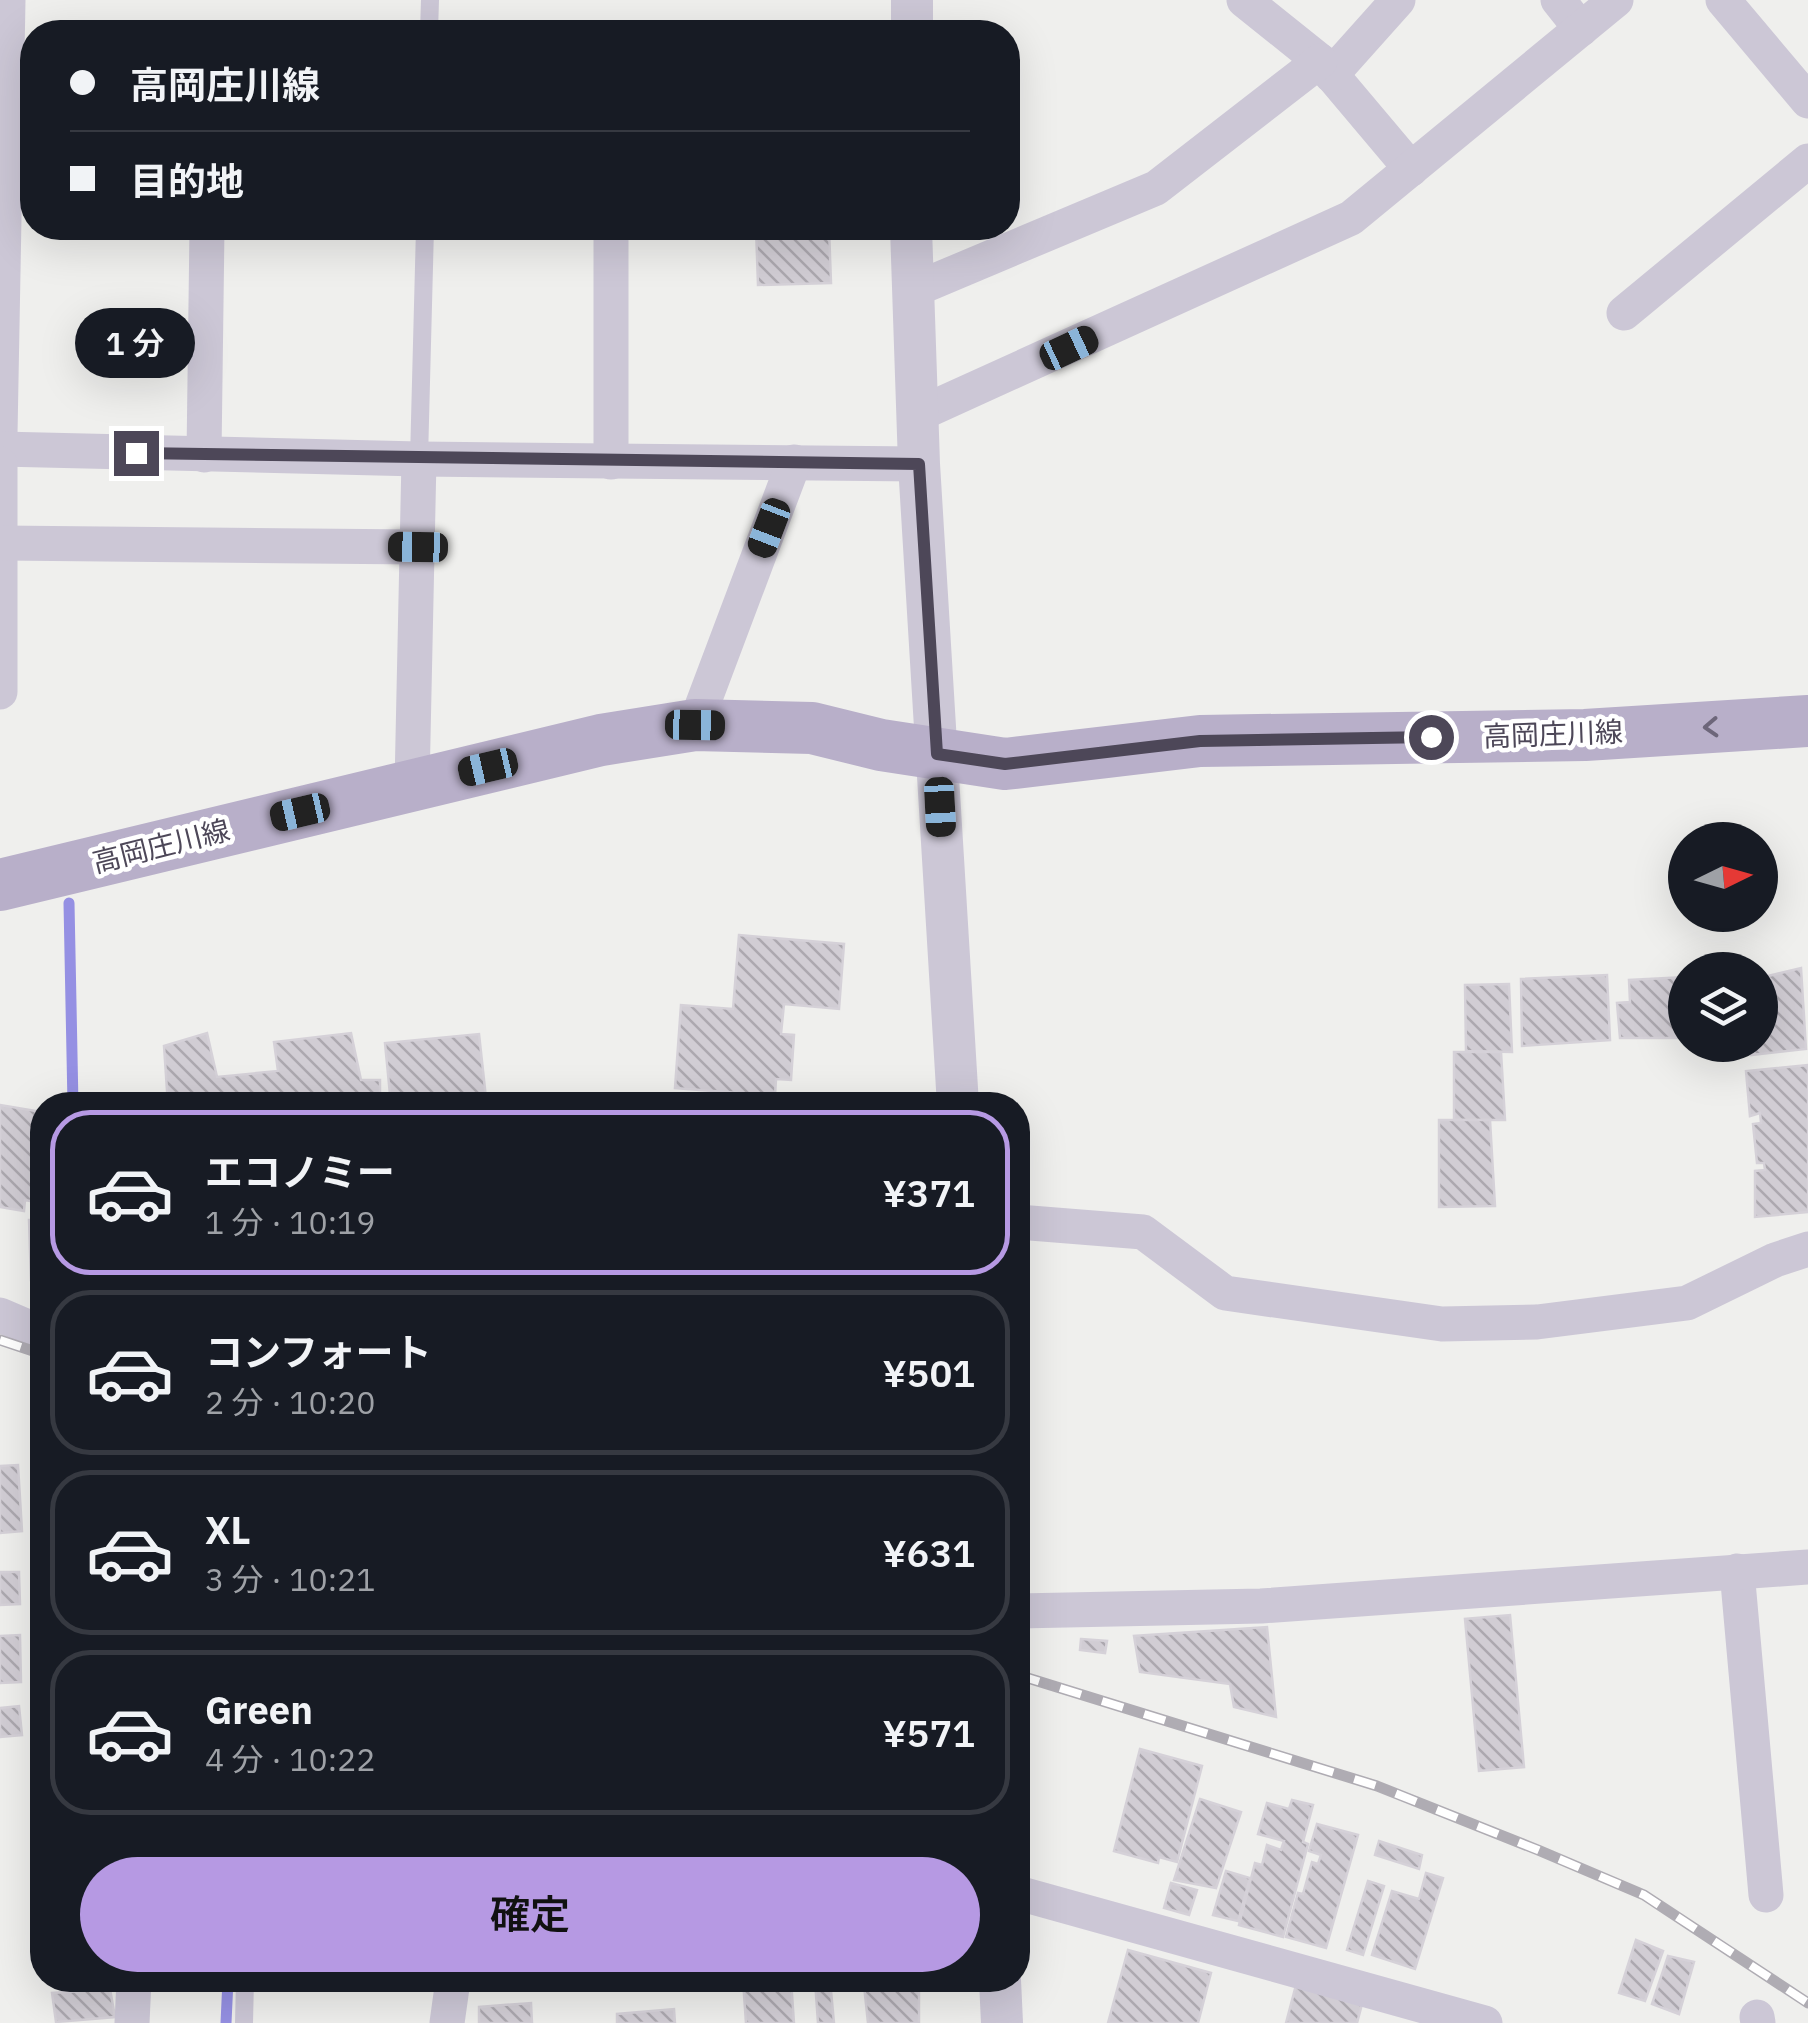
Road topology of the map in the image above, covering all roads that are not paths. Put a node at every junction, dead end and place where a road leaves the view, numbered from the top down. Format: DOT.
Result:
graph roads {
  1 [pos="8,0"];
  2 [pos="1398,0"];
  3 [pos="1558,0"];
  4 [pos="1616,0"];
  5 [pos="1723,0"];
  6 [pos="1249,2"];
  7 [pos="1581,29"];
  8 [pos="1326,68"];
  9 [pos="1808,101"];
  10 [pos="13,136"];
  11 [pos="1808,161"];
  12 [pos="1410,169"];
  13 [pos="207,240"];
  14 [pos="425,240"];
  15 [pos="611,240"];
  16 [pos="911,240"];
  17 [pos="910,292"];
  18 [pos="1624,313"];
  19 [pos="917,416"];
  20 [pos="0,435"];
  21 [pos="0,448"];
  22 [pos="204,456"];
  23 [pos="420,460"];
  24 [pos="611,462"];
  25 [pos="794,462"];
  26 [pos="0,464"];
  27 [pos="919,464"];
  28 [pos="2,543"];
  29 [pos="418,547"];
  30 [pos="0,692"];
  31 [pos="1808,721"];
  32 [pos="695,725"];
  33 [pos="937,754"];
  34 [pos="412,785"];
  35 [pos="0,884"];
  36 [pos="957,1092"];
  37 [pos="1030,1223"];
  38 [pos="1808,1250"];
  39 [pos="0,1315"];
  40 [pos="30,1328"];
  41 [pos="1808,1567"];
  42 [pos="1737,1571"];
  43 [pos="1030,1612"];
  44 [pos="1766,1894"];
  45 [pos="1030,1896"];
  46 [pos="133,1992"];
  47 [pos="244,1992"];
  48 [pos="451,1992"];
  49 [pos="1001,1992"];
  50 [pos="132,2023"];
  51 [pos="244,2023"];
  52 [pos="447,2023"];
  53 [pos="1002,2023"];
  54 [pos="1485,2023"];
  1 -- 10 [label="street"];
  2 -- 8 [label="street"];
  3 -- 7 [label="street"];
  4 -- 7 [label="street"];
  5 -- 9 [label="street"];
  6 -- 8 [label="street"];
  7 -- 12 [label="street"];
  8 -- 12 [label="street"];
  8 -- 17 [label="street"];
  10 -- 20 [label="street"];
  11 -- 18 [label="street"];
  12 -- 19 [label="street"];
  13 -- 22 [label="street"];
  14 -- 23 [label="lane"];
  15 -- 24 [label="street"];
  16 -- 17 [label="street"];
  17 -- 19 [label="street"];
  19 -- 27 [label="street"];
  21 -- 22 [label="street"];
  22 -- 23 [label="street"];
  23 -- 24 [label="street"];
  23 -- 29 [label="street"];
  24 -- 25 [label="street"];
  25 -- 27 [label="street"];
  25 -- 32 [label="street"];
  26 -- 28 [label="street"];
  27 -- 33 [label="street"];
  28 -- 29 [label="street"];
  28 -- 30 [label="street"];
  29 -- 34 [label="street"];
  31 -- 33 [label="main road, 高岡庄川線, one-way"];
  32 -- 33 [label="main road, 高岡庄川線"];
  32 -- 34 [label="main road, 高岡庄川線"];
  33 -- 36 [label="street"];
  34 -- 35 [label="main road, 高岡庄川線"];
  37 -- 38 [label="street"];
  39 -- 40 [label="street"];
  41 -- 42 [label="street"];
  42 -- 43 [label="street"];
  42 -- 44 [label="street"];
  45 -- 54 [label="street"];
  46 -- 50 [label="street"];
  47 -- 51 [label="lane"];
  48 -- 52 [label="street"];
  49 -- 53 [label="street"];
}
